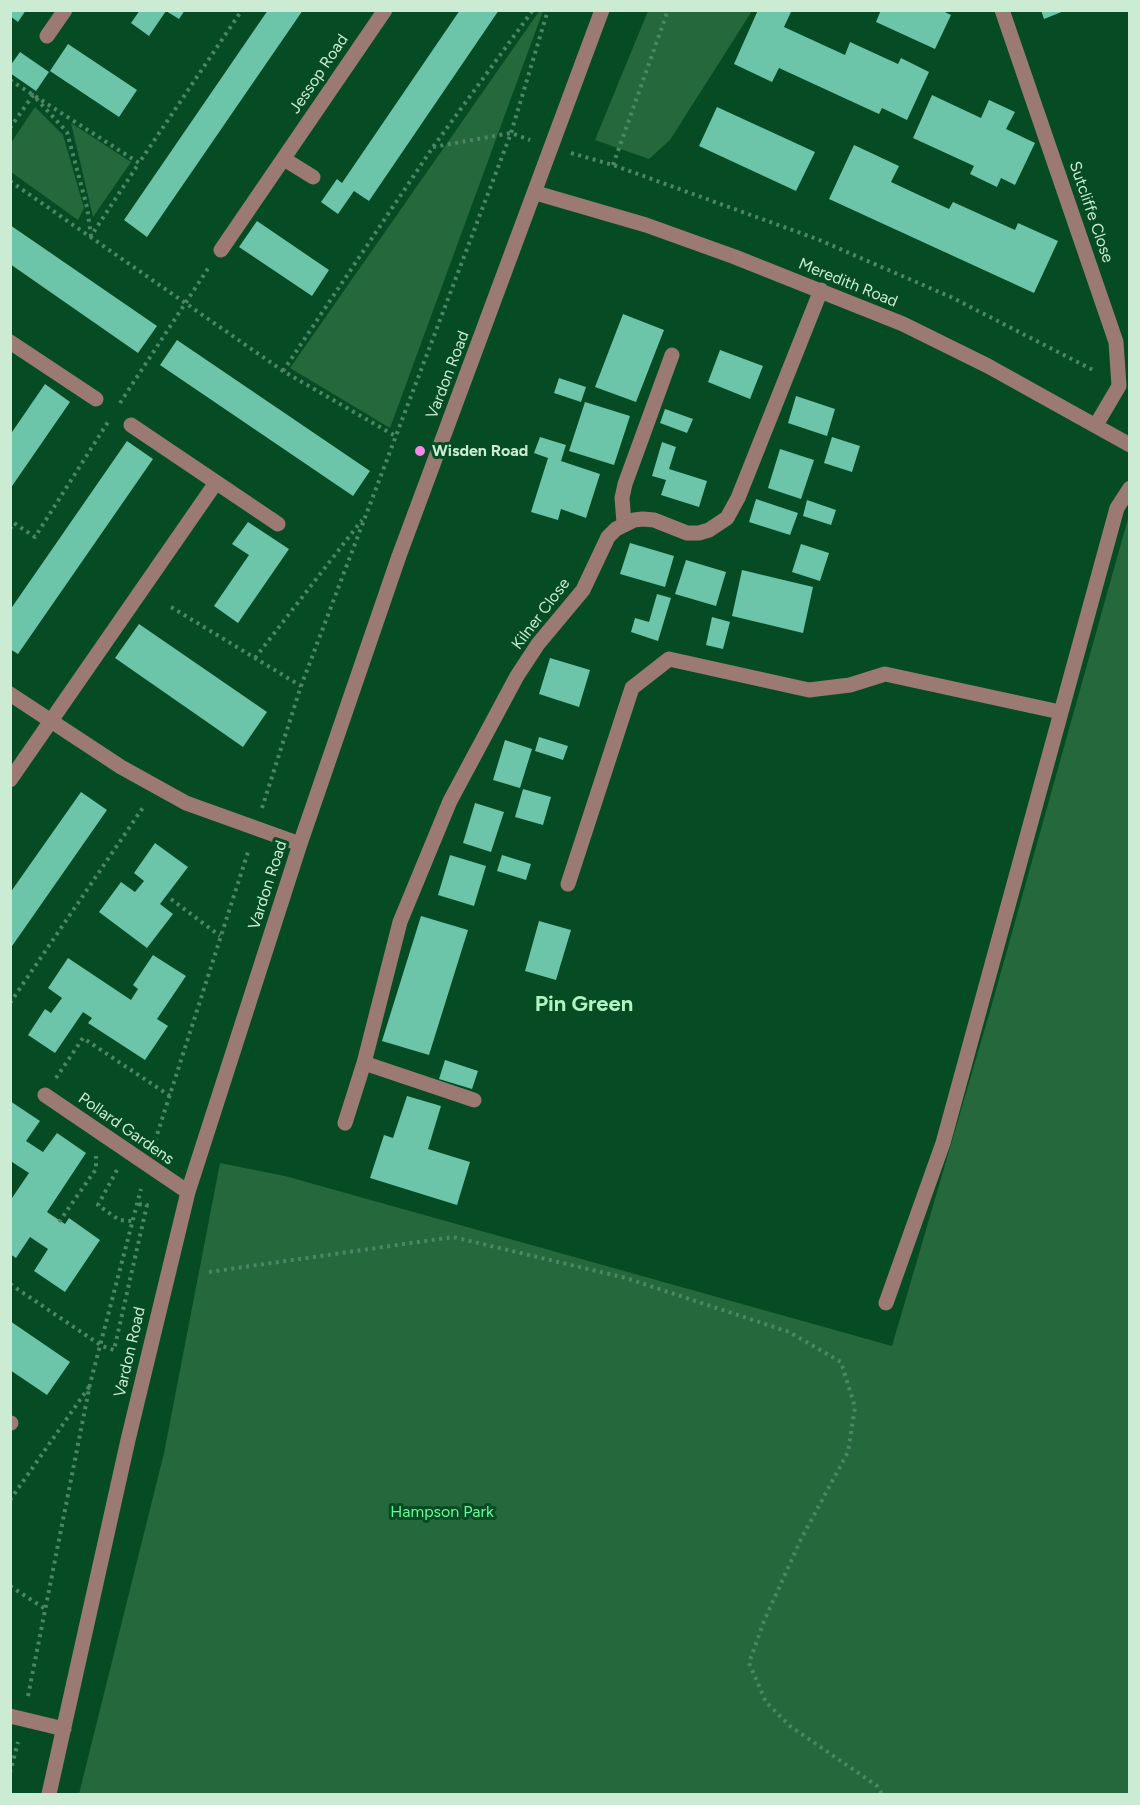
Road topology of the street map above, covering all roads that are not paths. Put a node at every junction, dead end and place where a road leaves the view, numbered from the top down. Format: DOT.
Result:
graph roads {
  1 [pos="65,10"];
  2 [pos="384,10"];
  3 [pos="602,10"];
  4 [pos="1002,10"];
  5 [pos="47,36"];
  6 [pos="284,159"];
  7 [pos="313,177"];
  8 [pos="536,193"];
  9 [pos="221,250"];
  10 [pos="821,290"];
  11 [pos="10,342"];
  12 [pos="672,355"];
  13 [pos="96,399"];
  14 [pos="131,425"];
  15 [pos="1096,425"];
  16 [pos="1130,445"];
  17 [pos="215,484"];
  18 [pos="1130,488"];
  19 [pos="278,524"];
  20 [pos="624,524"];
  21 [pos="10,694"];
  22 [pos="1059,712"];
  23 [pos="51,722"];
  24 [pos="10,780"];
  25 [pos="300,844"];
  26 [pos="568,884"];
  27 [pos="364,1063"];
  28 [pos="45,1095"];
  29 [pos="474,1100"];
  30 [pos="345,1122"];
  31 [pos="188,1192"];
  32 [pos="886,1303"];
  33 [pos="17,1717"];
  34 [pos="64,1729"];
  35 [pos="49,1794"];
  1 -- 5 [label="street"];
  2 -- 6 [label="street, Jessop Road"];
  3 -- 8 [label="street, Vardon Road"];
  4 -- 15 [label="street, Sutcliffe Close"];
  6 -- 7 [label="street"];
  6 -- 9 [label="street, Jessop Road"];
  8 -- 10 [label="street, Meredith Road"];
  8 -- 25 [label="street, Vardon Road"];
  10 -- 15 [label="street, Meredith Road"];
  10 -- 20 [label="street"];
  11 -- 13 [label="street"];
  12 -- 20 [label="street"];
  14 -- 17 [label="street"];
  15 -- 16 [label="street, Meredith Road"];
  17 -- 19 [label="street"];
  17 -- 23 [label="street"];
  18 -- 22 [label="street"];
  20 -- 27 [label="street, Kilner Close"];
  21 -- 23 [label="street"];
  22 -- 26 [label="street"];
  22 -- 32 [label="street"];
  23 -- 24 [label="street"];
  23 -- 25 [label="street"];
  25 -- 31 [label="street, Vardon Road"];
  27 -- 29 [label="street"];
  27 -- 30 [label="street, Kilner Close"];
  28 -- 31 [label="street, Pollard Gardens"];
  31 -- 34 [label="street, Vardon Road"];
  33 -- 34 [label="street"];
  34 -- 35 [label="street, Vardon Road"];
}
